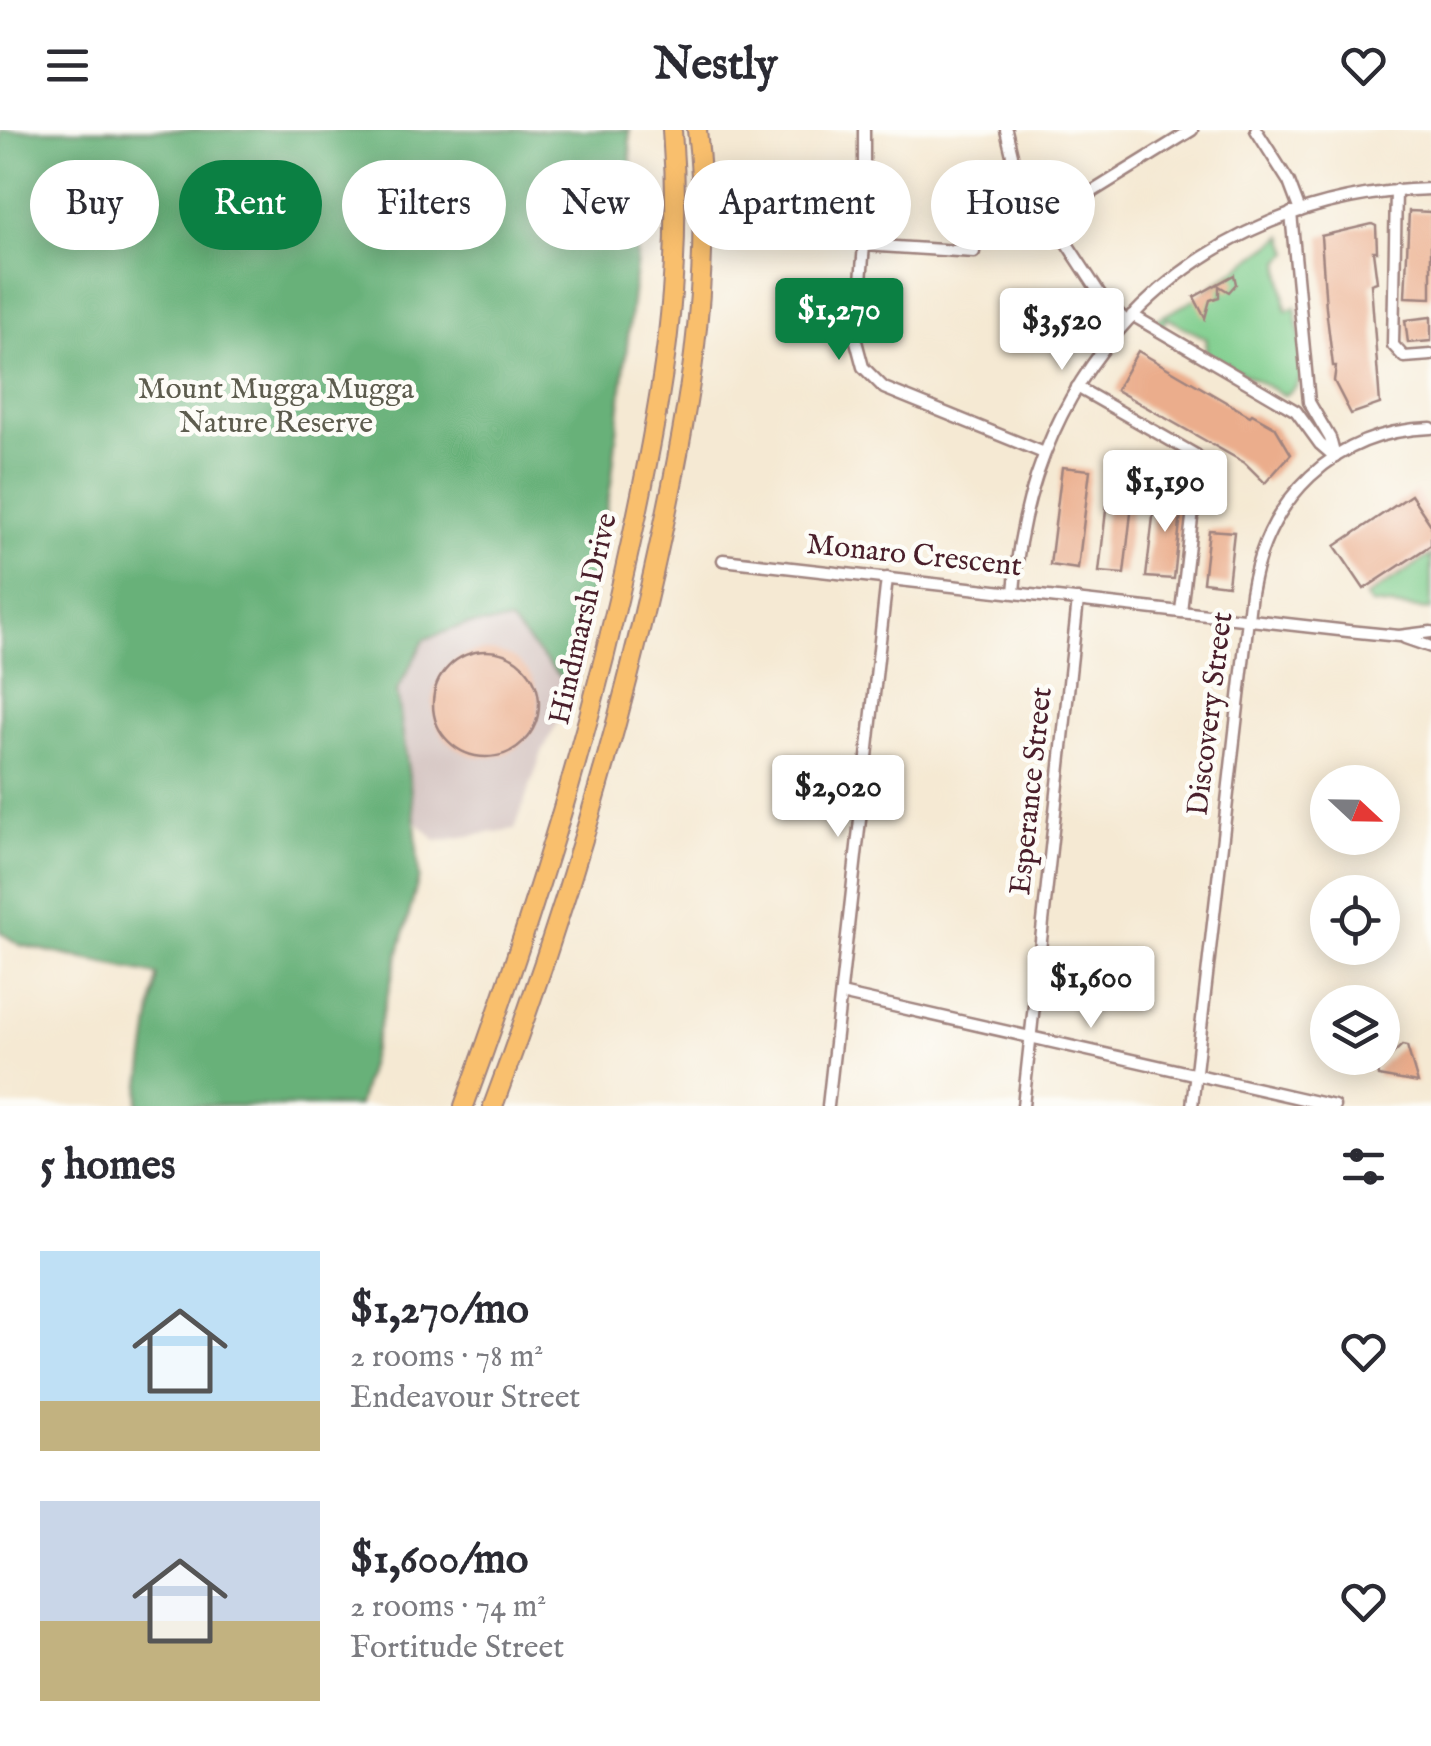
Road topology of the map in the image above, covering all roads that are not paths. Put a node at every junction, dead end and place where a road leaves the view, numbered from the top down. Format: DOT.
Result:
graph roads {
  1 [pos="672,130"];
  2 [pos="697,130"];
  3 [pos="864,130"];
  4 [pos="1006,130"];
  5 [pos="1192,130"];
  6 [pos="1256,130"];
  7 [pos="1012,156"];
  8 [pos="864,160"];
  9 [pos="1431,189"];
  10 [pos="1396,190"];
  11 [pos="1295,212"];
  12 [pos="911,248"];
  13 [pos="864,250"];
  14 [pos="974,252"];
  15 [pos="1129,318"];
  16 [pos="1431,356"];
  17 [pos="1077,387"];
  18 [pos="1431,428"];
  19 [pos="1044,453"];
  20 [pos="1335,457"];
  21 [pos="722,560"];
  22 [pos="887,578"];
  23 [pos="1014,592"];
  24 [pos="1078,600"];
  25 [pos="1182,611"];
  26 [pos="1247,621"];
  27 [pos="1431,632"];
  28 [pos="1399,636"];
  29 [pos="1431,647"];
  30 [pos="840,994"];
  31 [pos="1030,1037"];
  32 [pos="1195,1075"];
  33 [pos="464,1106"];
  34 [pos="493,1106"];
  35 [pos="828,1106"];
  36 [pos="1023,1106"];
  37 [pos="1192,1106"];
  38 [pos="1334,1106"];
  1 -- 33 [label="main road, Hindmarsh Drive"];
  2 -- 34 [label="main road, Hindmarsh Drive"];
  3 -- 8 [label="street"];
  4 -- 7 [label="street"];
  5 -- 15 [label="street"];
  6 -- 11 [label="street"];
  9 -- 10 [label="street"];
  10 -- 11 [label="street"];
  10 -- 16 [label="street"];
  11 -- 15 [label="street"];
  11 -- 20 [label="street"];
  12 -- 14 [label="street"];
  13 -- 19 [label="street"];
  15 -- 17 [label="street"];
  15 -- 20 [label="street"];
  17 -- 19 [label="street"];
  17 -- 25 [label="street"];
  18 -- 20 [label="street, Discovery Street"];
  19 -- 23 [label="street"];
  20 -- 26 [label="street, Discovery Street"];
  21 -- 22 [label="street, Monaro Crescent"];
  22 -- 23 [label="street, Monaro Crescent"];
  22 -- 30 [label="street"];
  23 -- 24 [label="street, Monaro Crescent"];
  24 -- 25 [label="street, Monaro Crescent"];
  24 -- 31 [label="street, Esperance Street"];
  25 -- 26 [label="street, Monaro Crescent"];
  26 -- 28 [label="street, Monaro Crescent"];
  26 -- 32 [label="street, Discovery Street"];
  27 -- 28 [label="street, Monaro Crescent"];
  28 -- 29 [label="street, Monaro Crescent"];
  30 -- 31 [label="street"];
  30 -- 35 [label="street"];
  31 -- 32 [label="street"];
  31 -- 36 [label="street, Esperance Street"];
  32 -- 37 [label="street, Discovery Street"];
  32 -- 38 [label="street"];
}
